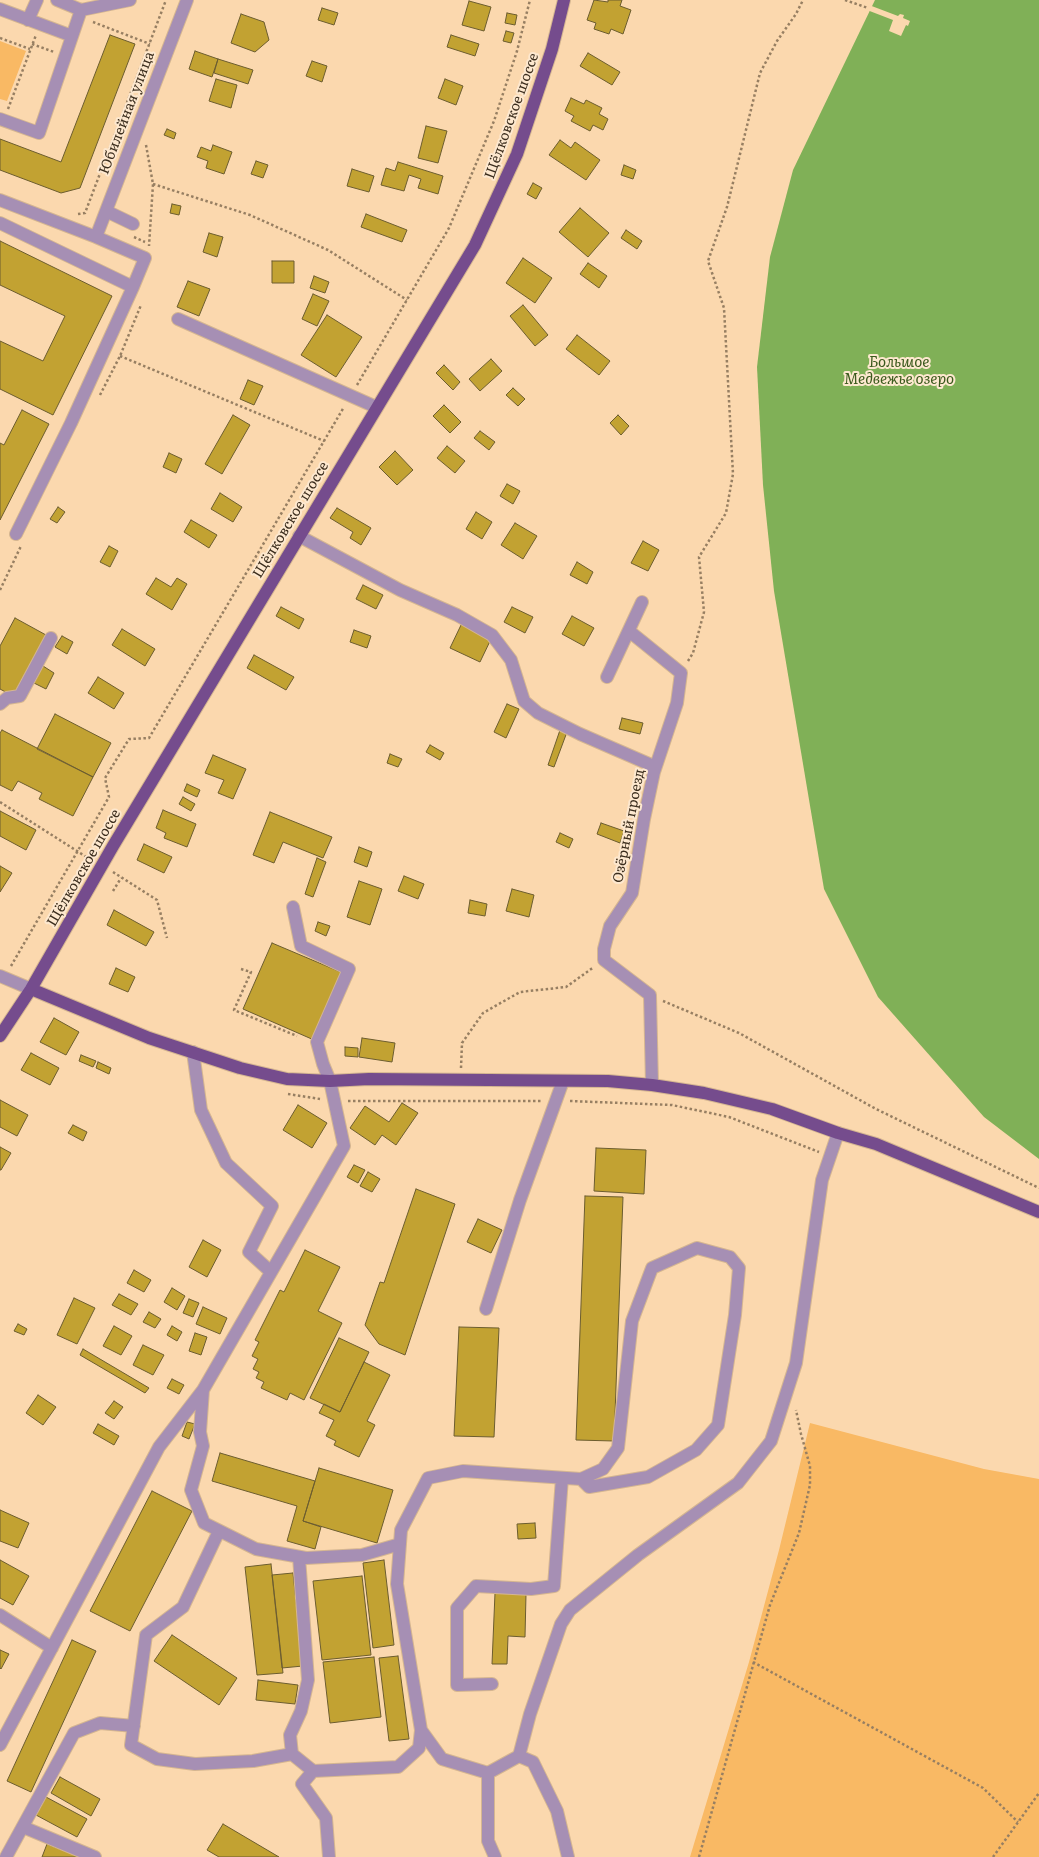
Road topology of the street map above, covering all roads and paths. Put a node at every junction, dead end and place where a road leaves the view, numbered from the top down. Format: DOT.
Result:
graph roads {
  1 [pos="36,0"];
  2 [pos="57,0"];
  3 [pos="130,0"];
  4 [pos="166,0"];
  5 [pos="186,0"];
  6 [pos="530,0"];
  7 [pos="564,0"];
  8 [pos="803,0"];
  9 [pos="845,0"];
  10 [pos="868,8"];
  11 [pos="0,9"];
  12 [pos="80,13"];
  13 [pos="34,22"];
  14 [pos="72,36"];
  15 [pos="0,38"];
  16 [pos="32,44"];
  17 [pos="150,44"];
  18 [pos="30,49"];
  19 [pos="65,56"];
  20 [pos="2,120"];
  21 [pos="153,184"];
  22 [pos="0,200"];
  23 [pos="106,211"];
  24 [pos="69,214"];
  25 [pos="0,223"];
  26 [pos="132,224"];
  27 [pos="96,237"];
  28 [pos="133,286"];
  29 [pos="407,300"];
  30 [pos="178,318"];
  31 [pos="120,356"];
  32 [pos="351,395"];
  33 [pos="376,407"];
  34 [pos="324,441"];
  35 [pos="16,534"];
  36 [pos="299,536"];
  37 [pos="642,602"];
  38 [pos="629,631"];
  39 [pos="51,638"];
  40 [pos="681,673"];
  41 [pos="607,677"];
  42 [pos="0,704"];
  43 [pos="654,772"];
  44 [pos="0,802"];
  45 [pos="78,851"];
  46 [pos="88,858"];
  47 [pos="113,872"];
  48 [pos="120,878"];
  49 [pos="113,891"];
  50 [pos="293,907"];
  51 [pos="167,938"];
  52 [pos="604,960"];
  53 [pos="241,969"];
  54 [pos="2,977"];
  55 [pos="31,989"];
  56 [pos="650,995"];
  57 [pos="0,1036"];
  58 [pos="297,1036"];
  59 [pos="193,1052"];
  60 [pos="461,1079"];
  61 [pos="330,1081"];
  62 [pos="563,1081"];
  63 [pos="652,1084"];
  64 [pos="838,1133"];
  65 [pos="1039,1188"];
  66 [pos="1039,1212"];
  67 [pos="271,1272"];
  68 [pos="486,1309"];
  69 [pos="203,1390"];
  70 [pos="796,1409"];
  71 [pos="562,1478"];
  72 [pos="581,1479"];
  73 [pos="219,1531"];
  74 [pos="400,1544"];
  75 [pos="299,1557"];
  76 [pos="0,1615"];
  77 [pos="52,1648"];
  78 [pos="753,1662"];
  79 [pos="492,1684"];
  80 [pos="134,1726"];
  81 [pos="421,1730"];
  82 [pos="0,1745"];
  83 [pos="292,1754"];
  84 [pos="519,1756"];
  85 [pos="313,1772"];
  86 [pos="488,1773"];
  87 [pos="1039,1793"];
  88 [pos="1018,1822"];
  89 [pos="22,1827"];
  90 [pos="6,1857"];
  91 [pos="95,1857"];
  92 [pos="329,1857"];
  93 [pos="495,1857"];
  94 [pos="568,1857"];
  95 [pos="699,1857"];
  96 [pos="993,1857"];
  1 -- 13 [label="street"];
  2 -- 12 [label="street"];
  3 -- 12 [label="street"];
  4 -- 17 [label="path"];
  5 -- 23 [label="street, Юбилейная улица"];
  6 -- 29 [label="path"];
  7 -- 33 [label="main road, Щёлковское шоссе"];
  8 -- 40 [label="path"];
  9 -- 10 [label="path"];
  11 -- 13 [label="street"];
  12 -- 14 [label="street"];
  12 -- 17 [label="path"];
  13 -- 14 [label="street"];
  13 -- 16 [label="path"];
  14 -- 19 [label="street"];
  15 -- 18 [label="path"];
  16 -- 18 [label="path"];
  16 -- 19 [label="path"];
  17 -- 24 [label="path"];
  18 -- 20 [label="path"];
  19 -- 20 [label="street"];
  21 -- 29 [label="path"];
  22 -- 27 [label="street"];
  23 -- 26 [label="street"];
  23 -- 27 [label="street, Юбилейная улица"];
  25 -- 28 [label="street"];
  27 -- 28 [label="street"];
  28 -- 35 [label="street"];
  29 -- 32 [label="path"];
  30 -- 32 [label="street"];
  31 -- 34 [label="path"];
  32 -- 33 [label="street"];
  32 -- 34 [label="path"];
  33 -- 36 [label="main road, Щёлковское шоссе"];
  34 -- 45 [label="path"];
  36 -- 43 [label="street"];
  36 -- 55 [label="main road, Щёлковское шоссе"];
  37 -- 38 [label="street"];
  38 -- 40 [label="street"];
  38 -- 41 [label="street"];
  39 -- 42 [label="street"];
  40 -- 43 [label="street, Озёрный проезд"];
  43 -- 52 [label="street, Озёрный проезд"];
  44 -- 45 [label="path"];
  45 -- 46 [label="path"];
  45 -- 54 [label="path"];
  47 -- 48 [label="path"];
  48 -- 49 [label="path"];
  48 -- 51 [label="path"];
  50 -- 61 [label="street"];
  52 -- 56 [label="street"];
  52 -- 60 [label="path"];
  53 -- 58 [label="path"];
  54 -- 55 [label="street"];
  55 -- 57 [label="main road, Щёлковское шоссе"];
  55 -- 59 [label="main road"];
  56 -- 63 [label="street"];
  56 -- 65 [label="path"];
  59 -- 61 [label="main road"];
  59 -- 67 [label="street"];
  60 -- 61 [label="main road"];
  60 -- 62 [label="main road"];
  61 -- 67 [label="street"];
  62 -- 63 [label="main road"];
  62 -- 68 [label="street"];
  63 -- 64 [label="main road"];
  64 -- 66 [label="main road"];
  64 -- 84 [label="street"];
  67 -- 69 [label="street"];
  69 -- 73 [label="street"];
  69 -- 77 [label="street"];
  70 -- 78 [label="path"];
  71 -- 72 [label="street"];
  71 -- 74 [label="street"];
  71 -- 79 [label="street"];
  72 -- 72 [label="street"];
  73 -- 75 [label="street"];
  73 -- 80 [label="street"];
  74 -- 75 [label="street"];
  74 -- 81 [label="street"];
  75 -- 83 [label="street"];
  76 -- 77 [label="street"];
  77 -- 82 [label="street"];
  78 -- 88 [label="path"];
  78 -- 95 [label="path"];
  80 -- 83 [label="street"];
  80 -- 89 [label="street"];
  81 -- 85 [label="street"];
  81 -- 86 [label="street"];
  83 -- 85 [label="street"];
  84 -- 86 [label="street"];
  84 -- 94 [label="street"];
  85 -- 92 [label="street"];
  86 -- 93 [label="street"];
  87 -- 88 [label="path"];
  88 -- 96 [label="path"];
  89 -- 90 [label="street"];
  89 -- 91 [label="street"];
}
